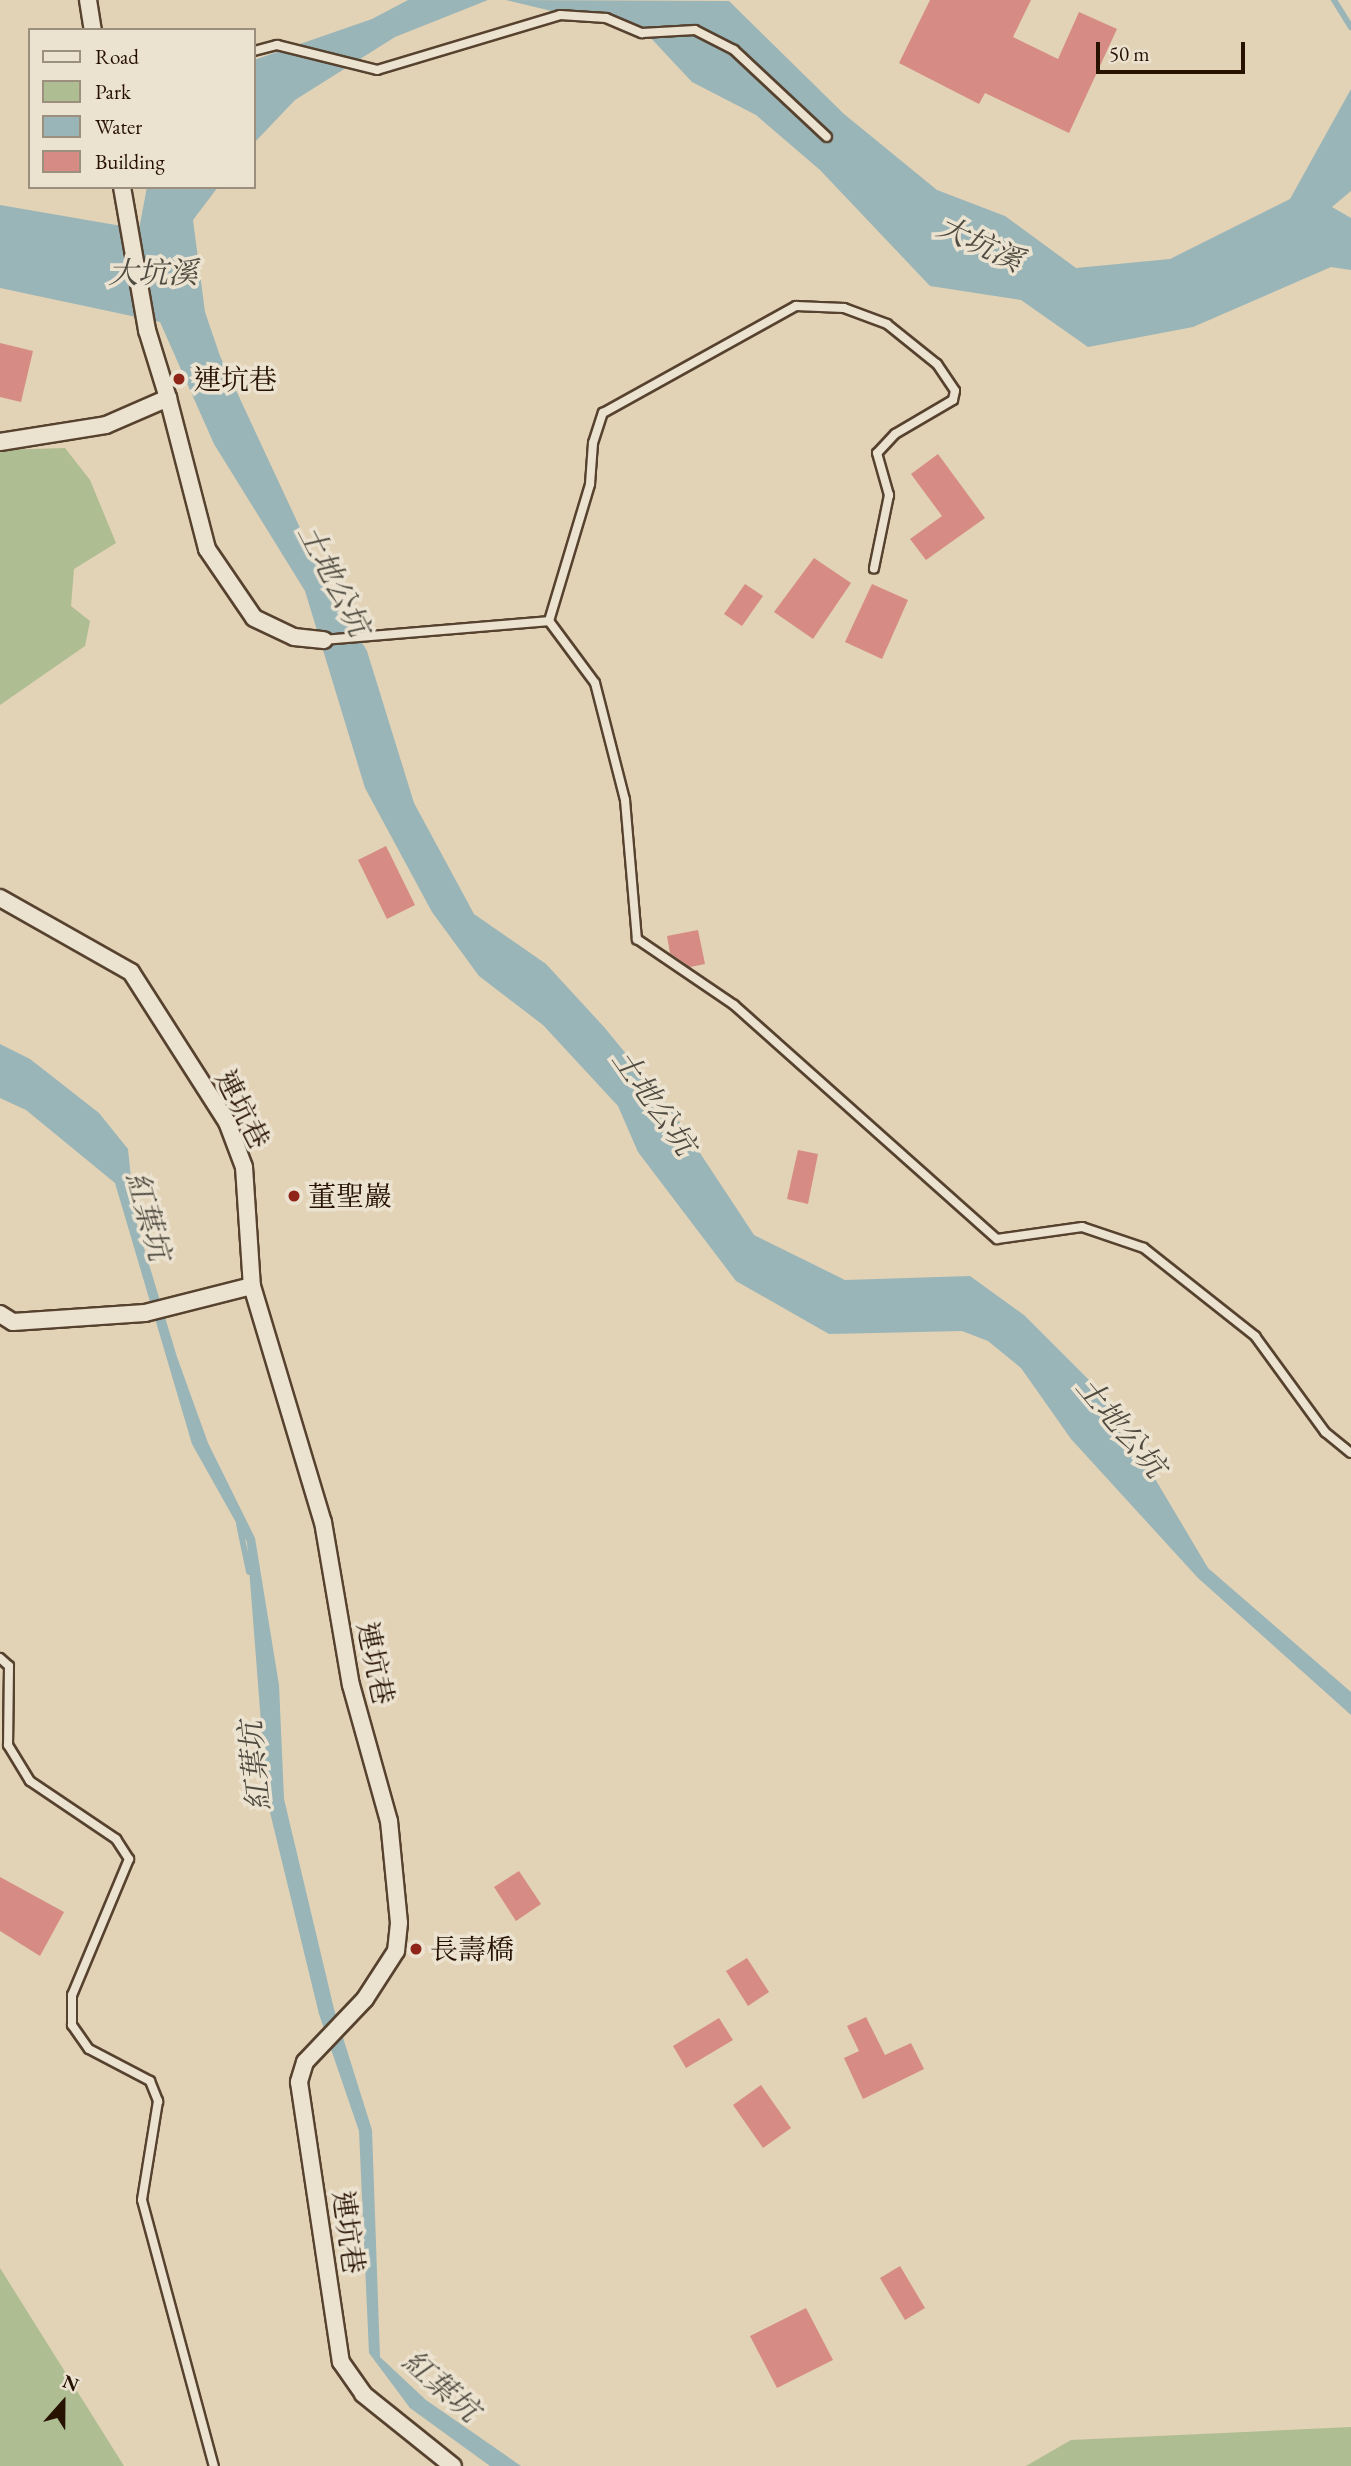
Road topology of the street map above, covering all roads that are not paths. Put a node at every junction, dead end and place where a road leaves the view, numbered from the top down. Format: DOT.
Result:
graph roads {
  1 [pos="88,0"];
  2 [pos="93,28"];
  3 [pos="256,50"];
  4 [pos="827,137"];
  5 [pos="123,192"];
  6 [pos="167,398"];
  7 [pos="0,442"];
  8 [pos="874,568"];
  9 [pos="549,621"];
  10 [pos="324,640"];
  11 [pos="0,898"];
  12 [pos="252,1286"];
  13 [pos="0,1314"];
  14 [pos="1351,1453"];
  15 [pos="0,1658"];
  16 [pos="214,2466"];
  17 [pos="453,2466"];
  1 -- 2 [label="street"];
  3 -- 4 [label="lane"];
  5 -- 6 [label="street"];
  6 -- 7 [label="street"];
  6 -- 10 [label="street"];
  8 -- 9 [label="lane"];
  9 -- 10 [label="lane"];
  9 -- 14 [label="lane"];
  11 -- 12 [label="street, 連坑巷"];
  12 -- 13 [label="street"];
  12 -- 17 [label="street, 連坑巷"];
  15 -- 16 [label="lane"];
}
